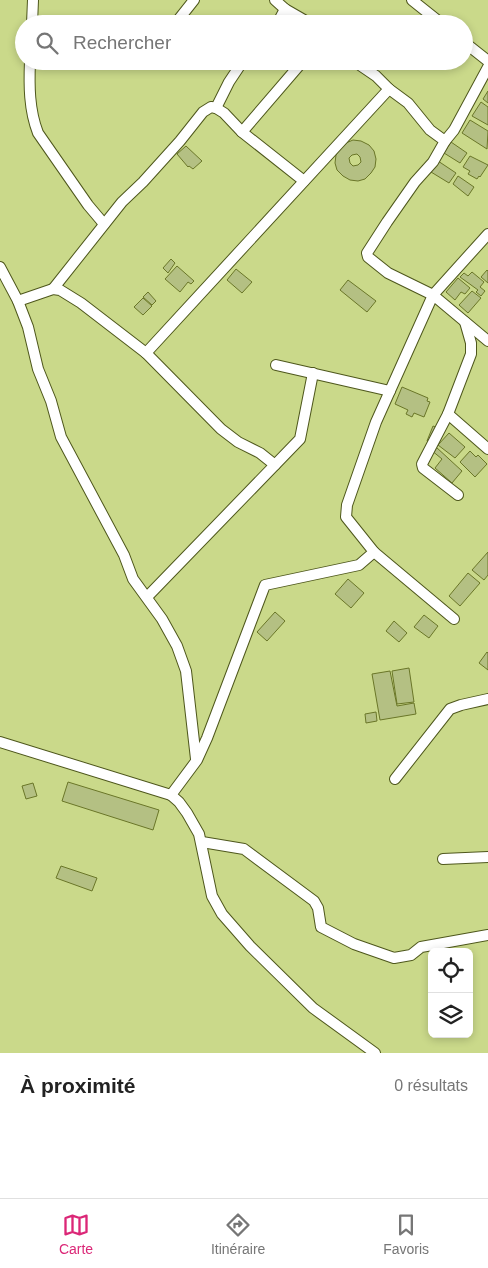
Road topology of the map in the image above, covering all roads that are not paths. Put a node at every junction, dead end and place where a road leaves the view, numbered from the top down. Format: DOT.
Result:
graph roads {
  1 [pos="34,0"];
  2 [pos="194,0"];
  3 [pos="275,0"];
  4 [pos="412,0"];
  5 [pos="286,9"];
  6 [pos="33,15"];
  7 [pos="182,15"];
  8 [pos="282,15"];
  9 [pos="296,15"];
  10 [pos="431,15"];
  11 [pos="473,49"];
  12 [pos="488,61"];
  13 [pos="488,68"];
  14 [pos="30,70"];
  15 [pos="237,70"];
  16 [pos="295,70"];
  17 [pos="367,70"];
  18 [pos="389,89"];
  19 [pos="216,108"];
  20 [pos="242,132"];
  21 [pos="445,141"];
  22 [pos="304,181"];
  23 [pos="104,224"];
  24 [pos="488,234"];
  25 [pos="0,267"];
  26 [pos="53,289"];
  27 [pos="433,295"];
  28 [pos="18,301"];
  29 [pos="465,321"];
  30 [pos="488,341"];
  31 [pos="146,353"];
  32 [pos="276,365"];
  33 [pos="313,373"];
  34 [pos="390,391"];
  35 [pos="448,414"];
  36 [pos="488,449"];
  37 [pos="275,465"];
  38 [pos="458,495"];
  39 [pos="374,552"];
  40 [pos="147,597"];
  41 [pos="454,619"];
  42 [pos="488,699"];
  43 [pos="0,742"];
  44 [pos="197,760"];
  45 [pos="395,779"];
  46 [pos="171,796"];
  47 [pos="202,842"];
  48 [pos="488,857"];
  49 [pos="443,859"];
  50 [pos="488,936"];
  51 [pos="375,1053"];
  1 -- 6 [label="street"];
  2 -- 7 [label="street"];
  3 -- 5 [label="street"];
  4 -- 10 [label="street"];
  5 -- 8 [label="street"];
  5 -- 9 [label="street"];
  11 -- 12 [label="street"];
  13 -- 21 [label="street"];
  14 -- 23 [label="street"];
  15 -- 19 [label="street"];
  16 -- 20 [label="street"];
  17 -- 18 [label="street"];
  18 -- 21 [label="street"];
  18 -- 22 [label="street"];
  19 -- 20 [label="street"];
  19 -- 23 [label="street"];
  20 -- 22 [label="street"];
  21 -- 27 [label="street"];
  22 -- 31 [label="street"];
  23 -- 26 [label="street"];
  24 -- 27 [label="street"];
  25 -- 28 [label="street"];
  26 -- 28 [label="street"];
  26 -- 31 [label="street"];
  27 -- 29 [label="street"];
  27 -- 34 [label="street"];
  28 -- 40 [label="street"];
  29 -- 30 [label="street"];
  29 -- 35 [label="street"];
  31 -- 37 [label="street"];
  32 -- 33 [label="street"];
  33 -- 34 [label="street"];
  33 -- 37 [label="street"];
  34 -- 39 [label="street"];
  35 -- 36 [label="street"];
  35 -- 38 [label="street"];
  37 -- 40 [label="street"];
  39 -- 41 [label="street"];
  39 -- 44 [label="street"];
  40 -- 44 [label="street"];
  42 -- 45 [label="street"];
  43 -- 46 [label="street"];
  44 -- 46 [label="street"];
  46 -- 47 [label="street"];
  47 -- 50 [label="street"];
  47 -- 51 [label="street"];
  48 -- 49 [label="street"];
}
